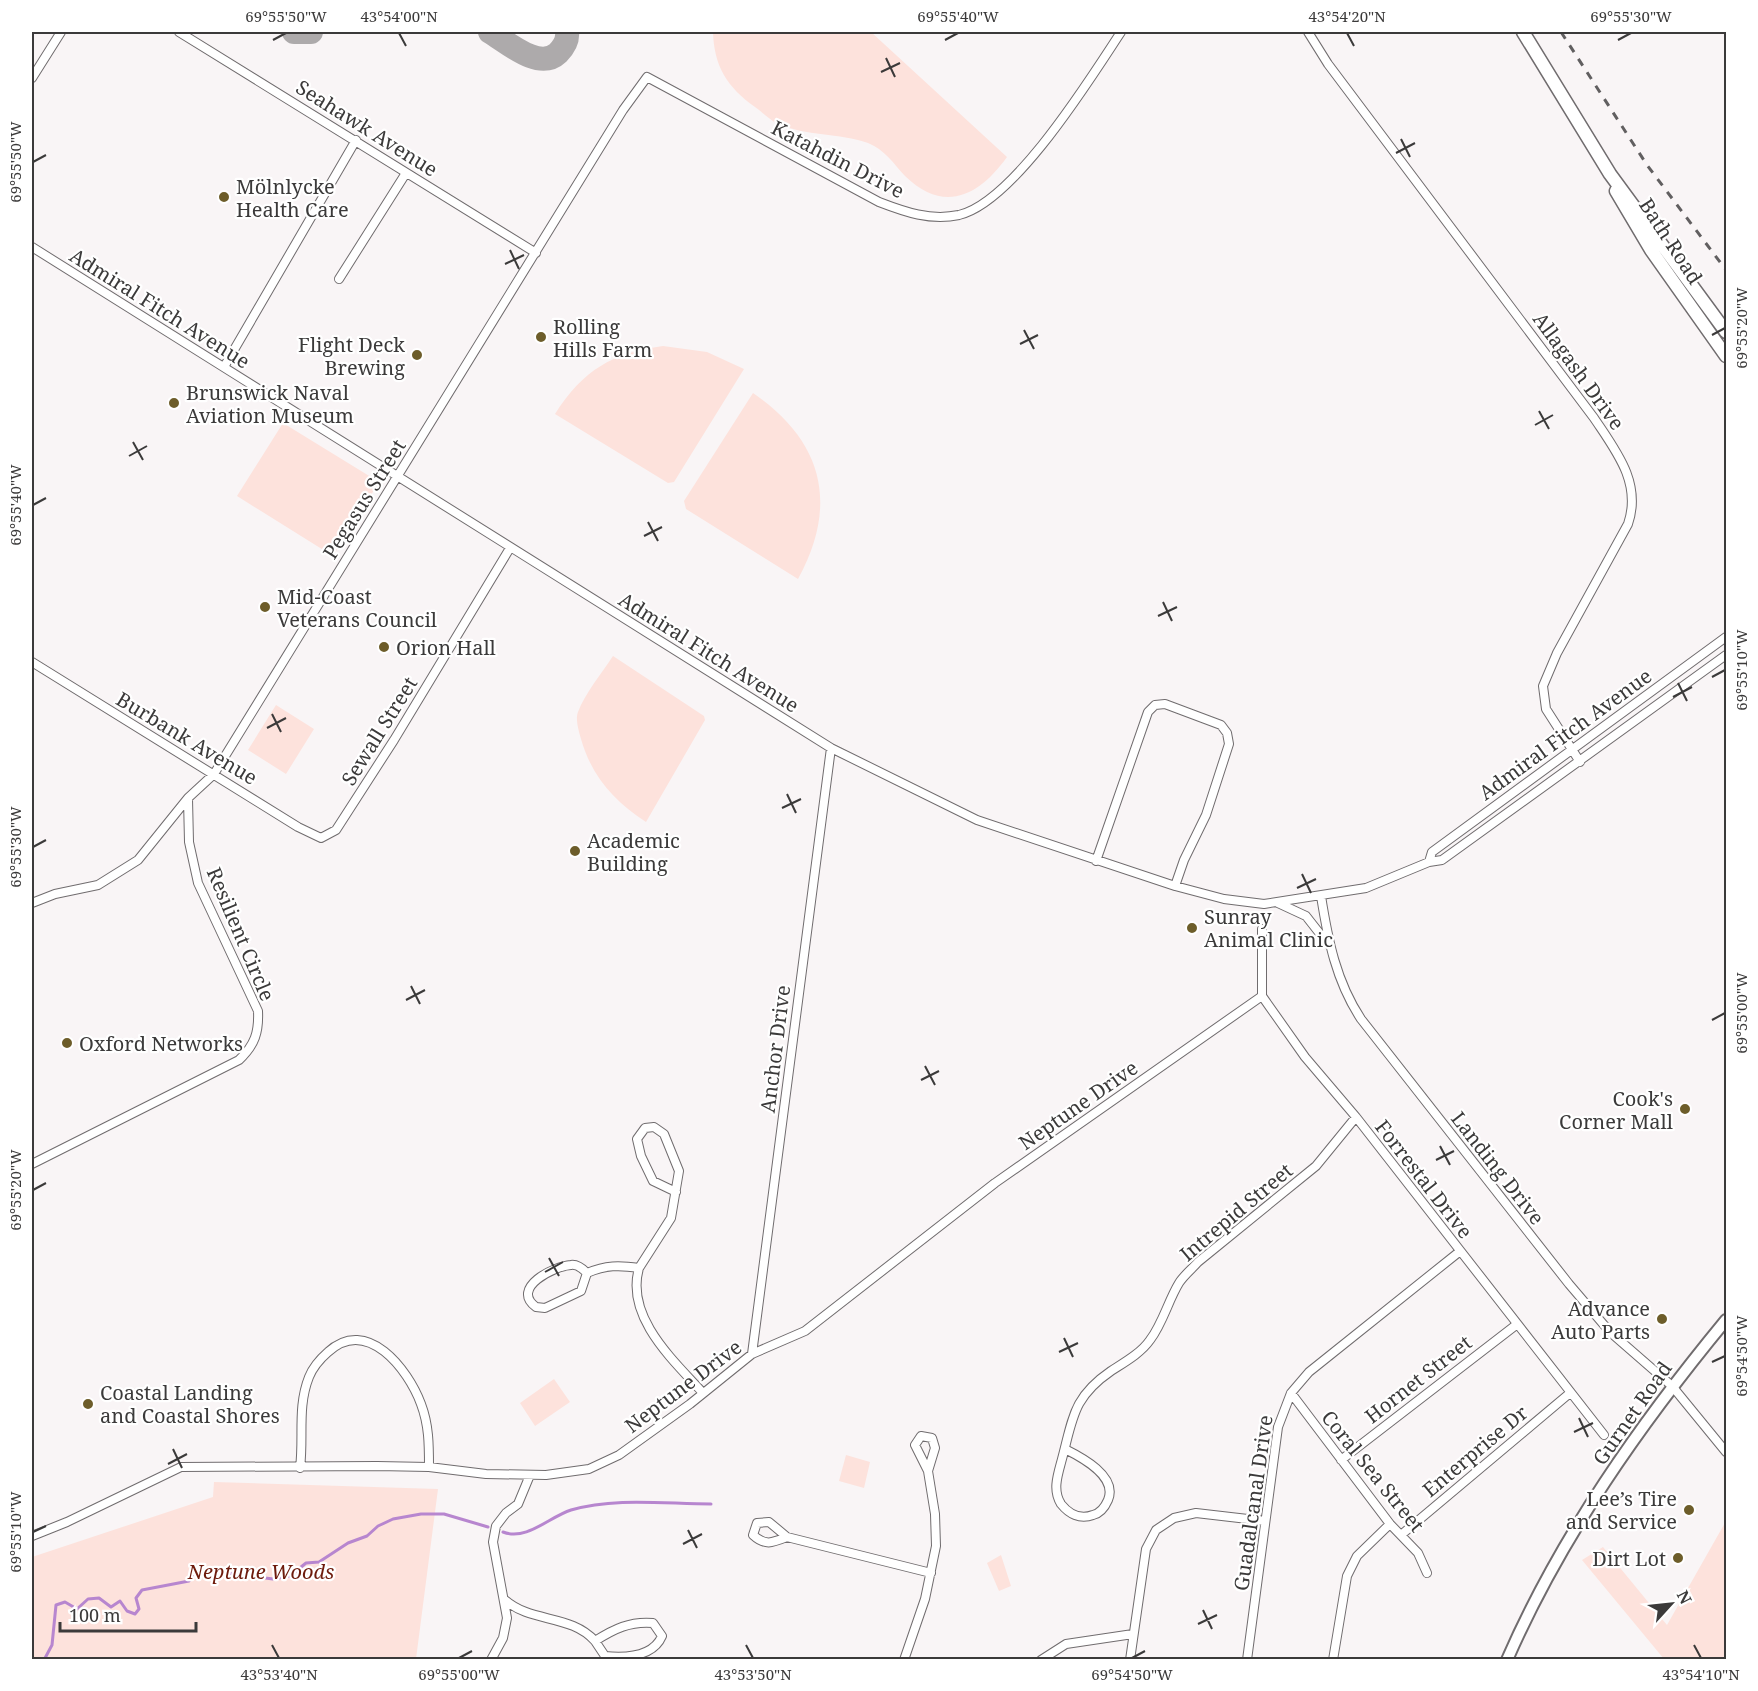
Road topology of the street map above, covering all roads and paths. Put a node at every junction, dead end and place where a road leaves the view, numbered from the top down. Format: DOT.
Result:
graph roads {
  1 [pos="61,32"];
  2 [pos="179,32"];
  3 [pos="1121,32"];
  4 [pos="1308,32"];
  5 [pos="1522,32"];
  6 [pos="647,77"];
  7 [pos="32,78"];
  8 [pos="356,140"];
  9 [pos="406,173"];
  10 [pos="1610,174"];
  11 [pos="32,247"];
  12 [pos="536,253"];
  13 [pos="339,279"];
  14 [pos="1726,332"];
  15 [pos="1726,356"];
  16 [pos="224,367"];
  17 [pos="398,475"];
  18 [pos="510,548"];
  19 [pos="1726,637"];
  20 [pos="1726,655"];
  21 [pos="32,662"];
  22 [pos="831,748"];
  23 [pos="1572,750"];
  24 [pos="1580,762"];
  25 [pos="214,774"];
  26 [pos="188,798"];
  27 [pos="327,836"];
  28 [pos="1096,861"];
  29 [pos="1429,862"];
  30 [pos="1175,886"];
  31 [pos="1321,896"];
  32 [pos="32,903"];
  33 [pos="1277,903"];
  34 [pos="1262,928"];
  35 [pos="1330,948"];
  36 [pos="1262,996"];
  37 [pos="1356,1117"];
  38 [pos="32,1164"];
  39 [pos="676,1192"];
  40 [pos="1460,1252"];
  41 [pos="639,1268"];
  42 [pos="587,1273"];
  43 [pos="1726,1320"];
  44 [pos="1516,1324"];
  45 [pos="752,1354"];
  46 [pos="1672,1386"];
  47 [pos="703,1393"];
  48 [pos="1290,1393"];
  49 [pos="1570,1393"];
  50 [pos="1604,1435"];
  51 [pos="1065,1449"];
  52 [pos="1726,1452"];
  53 [pos="1341,1460"];
  54 [pos="429,1467"];
  55 [pos="300,1468"];
  56 [pos="928,1470"];
  57 [pos="530,1475"];
  58 [pos="1265,1521"];
  59 [pos="1390,1524"];
  60 [pos="1401,1535"];
  61 [pos="32,1536"];
  62 [pos="787,1537"];
  63 [pos="931,1573"];
  64 [pos="1427,1573"];
  65 [pos="505,1600"];
  66 [pos="1133,1634"];
  67 [pos="595,1641"];
  68 [pos="491,1659"];
  69 [pos="904,1659"];
  70 [pos="1041,1659"];
  71 [pos="1130,1659"];
  72 [pos="1247,1659"];
  73 [pos="1333,1659"];
  74 [pos="1507,1659"];
  1 -- 7 [label="street"];
  2 -- 8 [label="street, Seahawk Avenue"];
  3 -- 6 [label="street, Katahdin Drive"];
  4 -- 23 [label="street, Allagash Drive"];
  5 -- 10 [label="main road, Bath Road"];
  6 -- 12 [label="street, Pegasus Street"];
  8 -- 9 [label="street, Seahawk Avenue"];
  8 -- 16 [label="street"];
  9 -- 12 [label="street, Seahawk Avenue"];
  9 -- 13 [label="street"];
  10 -- 14 [label="main road, Bath Road"];
  10 -- 15 [label="main road, Bath Road"];
  11 -- 16 [label="street, Admiral Fitch Avenue"];
  12 -- 17 [label="street, Pegasus Street"];
  16 -- 17 [label="street, Admiral Fitch Avenue"];
  17 -- 18 [label="street, Admiral Fitch Avenue"];
  17 -- 25 [label="street, Pegasus Street"];
  18 -- 22 [label="street, Admiral Fitch Avenue"];
  18 -- 27 [label="street, Sewall Street"];
  19 -- 23 [label="street, Admiral Fitch Avenue"];
  20 -- 24 [label="street, Admiral Fitch Avenue"];
  21 -- 25 [label="street, Burbank Avenue"];
  22 -- 28 [label="street, Admiral Fitch Avenue"];
  22 -- 45 [label="street, Anchor Drive"];
  23 -- 24 [label="street, Allagash Drive"];
  23 -- 29 [label="street, Admiral Fitch Avenue"];
  24 -- 29 [label="street, Admiral Fitch Avenue"];
  25 -- 26 [label="street, Pegasus Street"];
  25 -- 27 [label="street, Burbank Avenue"];
  26 -- 32 [label="street, Pegasus Street"];
  26 -- 38 [label="street, Resilient Circle"];
  28 -- 30 [label="street, Admiral Fitch Avenue"];
  28 -- 30 [label="street"];
  29 -- 31 [label="street, Admiral Fitch Avenue"];
  30 -- 33 [label="street, Admiral Fitch Avenue"];
  31 -- 33 [label="street, Admiral Fitch Avenue"];
  31 -- 35 [label="street, Landing Drive"];
  33 -- 35 [label="street, Landing Drive"];
  34 -- 36 [label="street"];
  35 -- 46 [label="street, Landing Drive"];
  36 -- 37 [label="street, Forrestal Drive"];
  36 -- 45 [label="street, Neptune Drive"];
  37 -- 40 [label="street, Forrestal Drive"];
  37 -- 51 [label="street, Intrepid Street"];
  39 -- 39 [label="street"];
  39 -- 41 [label="street"];
  40 -- 44 [label="street, Forrestal Drive"];
  40 -- 48 [label="street, Guadalcanal Drive"];
  41 -- 42 [label="street"];
  41 -- 47 [label="street"];
  42 -- 42 [label="street"];
  43 -- 46 [label="main road, Gurnet Road"];
  44 -- 49 [label="street, Forrestal Drive"];
  44 -- 53 [label="street, Hornet Street"];
  45 -- 47 [label="street, Neptune Drive"];
  46 -- 52 [label="street, Landing Drive"];
  46 -- 74 [label="main road, Gurnet Road"];
  47 -- 57 [label="street, Neptune Drive"];
  48 -- 53 [label="street, Coral Sea Street"];
  48 -- 58 [label="street, Guadalcanal Drive"];
  49 -- 50 [label="street, Forrestal Drive"];
  49 -- 60 [label="street, Enterprise Dr"];
  51 -- 51 [label="street, Intrepid Street"];
  53 -- 59 [label="street, Coral Sea Street"];
  54 -- 55 [label="street, Neptune Drive"];
  54 -- 55 [label="street"];
  54 -- 57 [label="street, Neptune Drive"];
  55 -- 61 [label="street, Neptune Drive"];
  56 -- 63 [label="street"];
  57 -- 65 [label="street"];
  58 -- 66 [label="street"];
  58 -- 72 [label="street, Guadalcanal Drive"];
  59 -- 60 [label="street, Coral Sea Street"];
  59 -- 73 [label="street"];
  60 -- 64 [label="street, Coral Sea Street"];
  62 -- 63 [label="street"];
  63 -- 69 [label="street"];
  65 -- 67 [label="street"];
  65 -- 68 [label="street"];
  66 -- 70 [label="street"];
  66 -- 71 [label="street"];
  67 -- 67 [label="street"];
}
